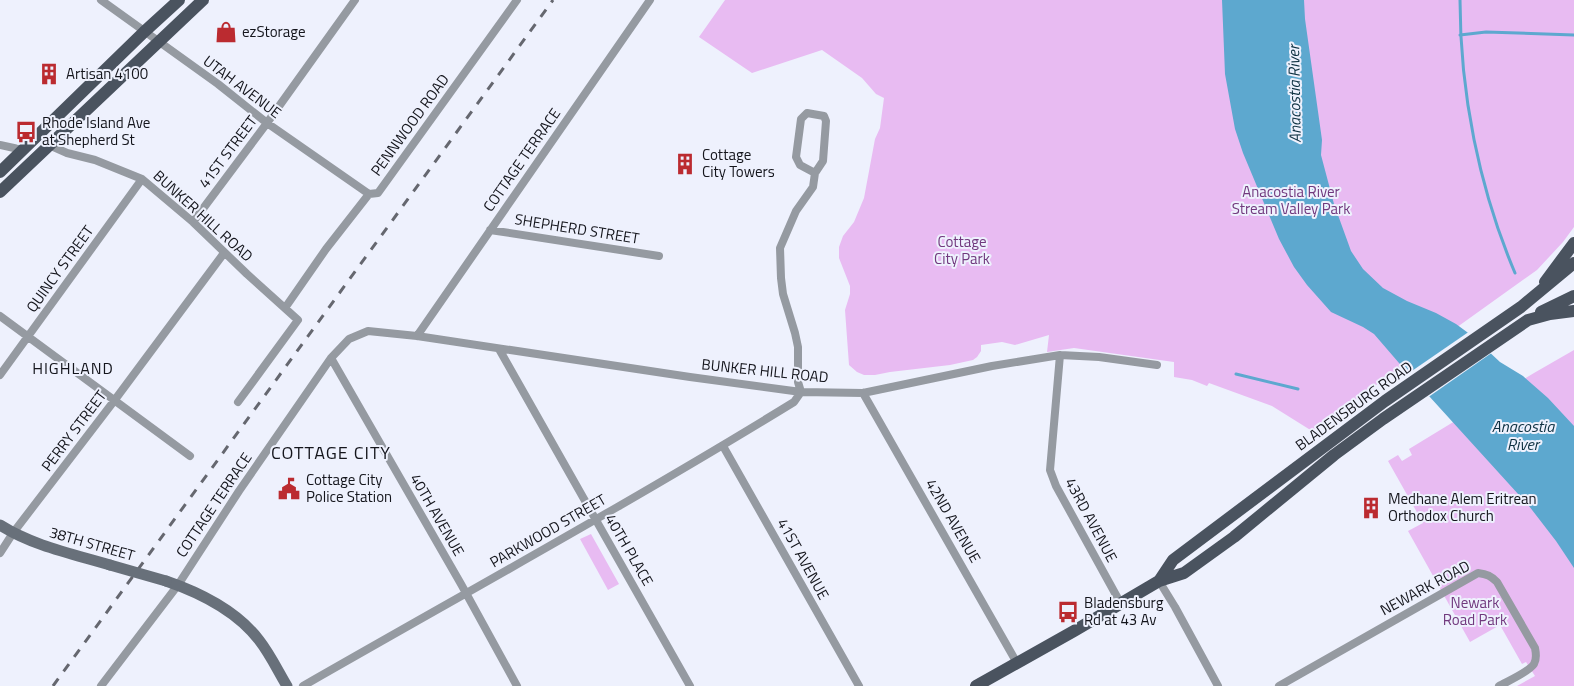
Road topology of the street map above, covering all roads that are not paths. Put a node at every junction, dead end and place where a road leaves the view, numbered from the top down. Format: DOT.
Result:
graph roads {
  1 [pos="101,0"];
  2 [pos="179,0"];
  3 [pos="203,0"];
  4 [pos="355,0"];
  5 [pos="517,0"];
  6 [pos="650,0"];
  7 [pos="144,32"];
  8 [pos="158,42"];
  9 [pos="267,123"];
  10 [pos="49,144"];
  11 [pos="0,145"];
  12 [pos="23,150"];
  13 [pos="0,172"];
  14 [pos="815,173"];
  15 [pos="142,179"];
  16 [pos="0,192"];
  17 [pos="368,194"];
  18 [pos="193,222"];
  19 [pos="490,230"];
  20 [pos="1574,243"];
  21 [pos="224,253"];
  22 [pos="659,256"];
  23 [pos="1574,262"];
  24 [pos="1535,296"];
  25 [pos="1574,296"];
  26 [pos="285,308"];
  27 [pos="1574,311"];
  28 [pos="0,316"];
  29 [pos="1528,320"];
  30 [pos="417,336"];
  31 [pos="28,337"];
  32 [pos="349,339"];
  33 [pos="499,349"];
  34 [pos="1060,355"];
  35 [pos="331,358"];
  36 [pos="1157,365"];
  37 [pos="0,375"];
  38 [pos="800,392"];
  39 [pos="864,393"];
  40 [pos="114,401"];
  41 [pos="238,402"];
  42 [pos="723,446"];
  43 [pos="190,456"];
  44 [pos="596,520"];
  45 [pos="0,525"];
  46 [pos="13,533"];
  47 [pos="0,553"];
  48 [pos="1159,581"];
  49 [pos="178,585"];
  50 [pos="466,593"];
  51 [pos="1121,604"];
  52 [pos="1017,663"];
  53 [pos="100,686"];
  54 [pos="287,686"];
  55 [pos="302,686"];
  56 [pos="517,686"];
  57 [pos="690,686"];
  58 [pos="859,686"];
  59 [pos="976,686"];
  60 [pos="1218,686"];
  61 [pos="1279,686"];
  62 [pos="1499,686"];
  1 -- 7 [label="street, UTAH AVENUE"];
  2 -- 7 [label="main road"];
  3 -- 8 [label="main road"];
  4 -- 9 [label="street, 41ST STREET"];
  5 -- 17 [label="street, PENNWOOD ROAD"];
  6 -- 19 [label="street, COTTAGE TERRACE"];
  7 -- 8 [label="street, UTAH AVENUE"];
  7 -- 12 [label="main road"];
  8 -- 9 [label="street, UTAH AVENUE"];
  8 -- 10 [label="main road"];
  9 -- 17 [label="street, UTAH AVENUE"];
  9 -- 18 [label="street, 41ST STREET"];
  10 -- 15 [label="street, BUNKER HILL ROAD"];
  10 -- 16 [label="main road"];
  11 -- 12 [label="street"];
  12 -- 13 [label="main road"];
  14 -- 14 [label="street"];
  14 -- 38 [label="street"];
  15 -- 18 [label="street, BUNKER HILL ROAD"];
  15 -- 31 [label="street, QUINCY STREET"];
  17 -- 26 [label="street, PENNWOOD ROAD"];
  18 -- 21 [label="street, BUNKER HILL ROAD"];
  19 -- 22 [label="street, SHEPHERD STREET"];
  19 -- 30 [label="street, COTTAGE TERRACE"];
  20 -- 24 [label="main road"];
  21 -- 26 [label="street, BUNKER HILL ROAD"];
  21 -- 40 [label="street, PERRY STREET"];
  23 -- 24 [label="main road, BLADENSBURG ROAD"];
  24 -- 48 [label="main road, BLADENSBURG ROAD"];
  25 -- 29 [label="main road"];
  26 -- 41 [label="street, BUNKER HILL ROAD"];
  27 -- 29 [label="main road, BLADENSBURG ROAD"];
  28 -- 31 [label="street"];
  29 -- 48 [label="main road, BLADENSBURG ROAD"];
  30 -- 32 [label="street, BUNKER HILL ROAD"];
  30 -- 33 [label="street, BUNKER HILL ROAD"];
  31 -- 37 [label="street, QUINCY STREET"];
  31 -- 40 [label="street"];
  32 -- 35 [label="street, COTTAGE TERRACE"];
  33 -- 38 [label="street, BUNKER HILL ROAD"];
  33 -- 44 [label="street, 40TH PLACE"];
  34 -- 36 [label="street, BUNKER HILL ROAD"];
  34 -- 39 [label="street, BUNKER HILL ROAD"];
  34 -- 51 [label="street, 43RD AVENUE"];
  35 -- 49 [label="street, COTTAGE TERRACE"];
  35 -- 50 [label="street, 40TH AVENUE"];
  38 -- 39 [label="street, BUNKER HILL ROAD"];
  38 -- 42 [label="street, PARKWOOD STREET"];
  39 -- 52 [label="street, 42ND AVENUE"];
  40 -- 43 [label="street"];
  40 -- 46 [label="street, PERRY STREET"];
  42 -- 44 [label="street, PARKWOOD STREET"];
  42 -- 58 [label="street, 41ST AVENUE"];
  44 -- 50 [label="street, PARKWOOD STREET"];
  44 -- 57 [label="street, 40TH PLACE"];
  45 -- 46 [label="main road, 38TH STREET"];
  46 -- 47 [label="street, PERRY STREET"];
  46 -- 49 [label="main road, 38TH STREET, bridge"];
  48 -- 51 [label="main road, BLADENSBURG ROAD"];
  48 -- 60 [label="street"];
  49 -- 53 [label="street, COTTAGE TERRACE"];
  49 -- 54 [label="main road, 38TH STREET"];
  50 -- 55 [label="street, PARKWOOD STREET"];
  50 -- 56 [label="street, 40TH AVENUE"];
  51 -- 52 [label="main road, BLADENSBURG ROAD"];
  52 -- 59 [label="main road, BLADENSBURG ROAD"];
  61 -- 62 [label="street, NEWARK ROAD"];
}
